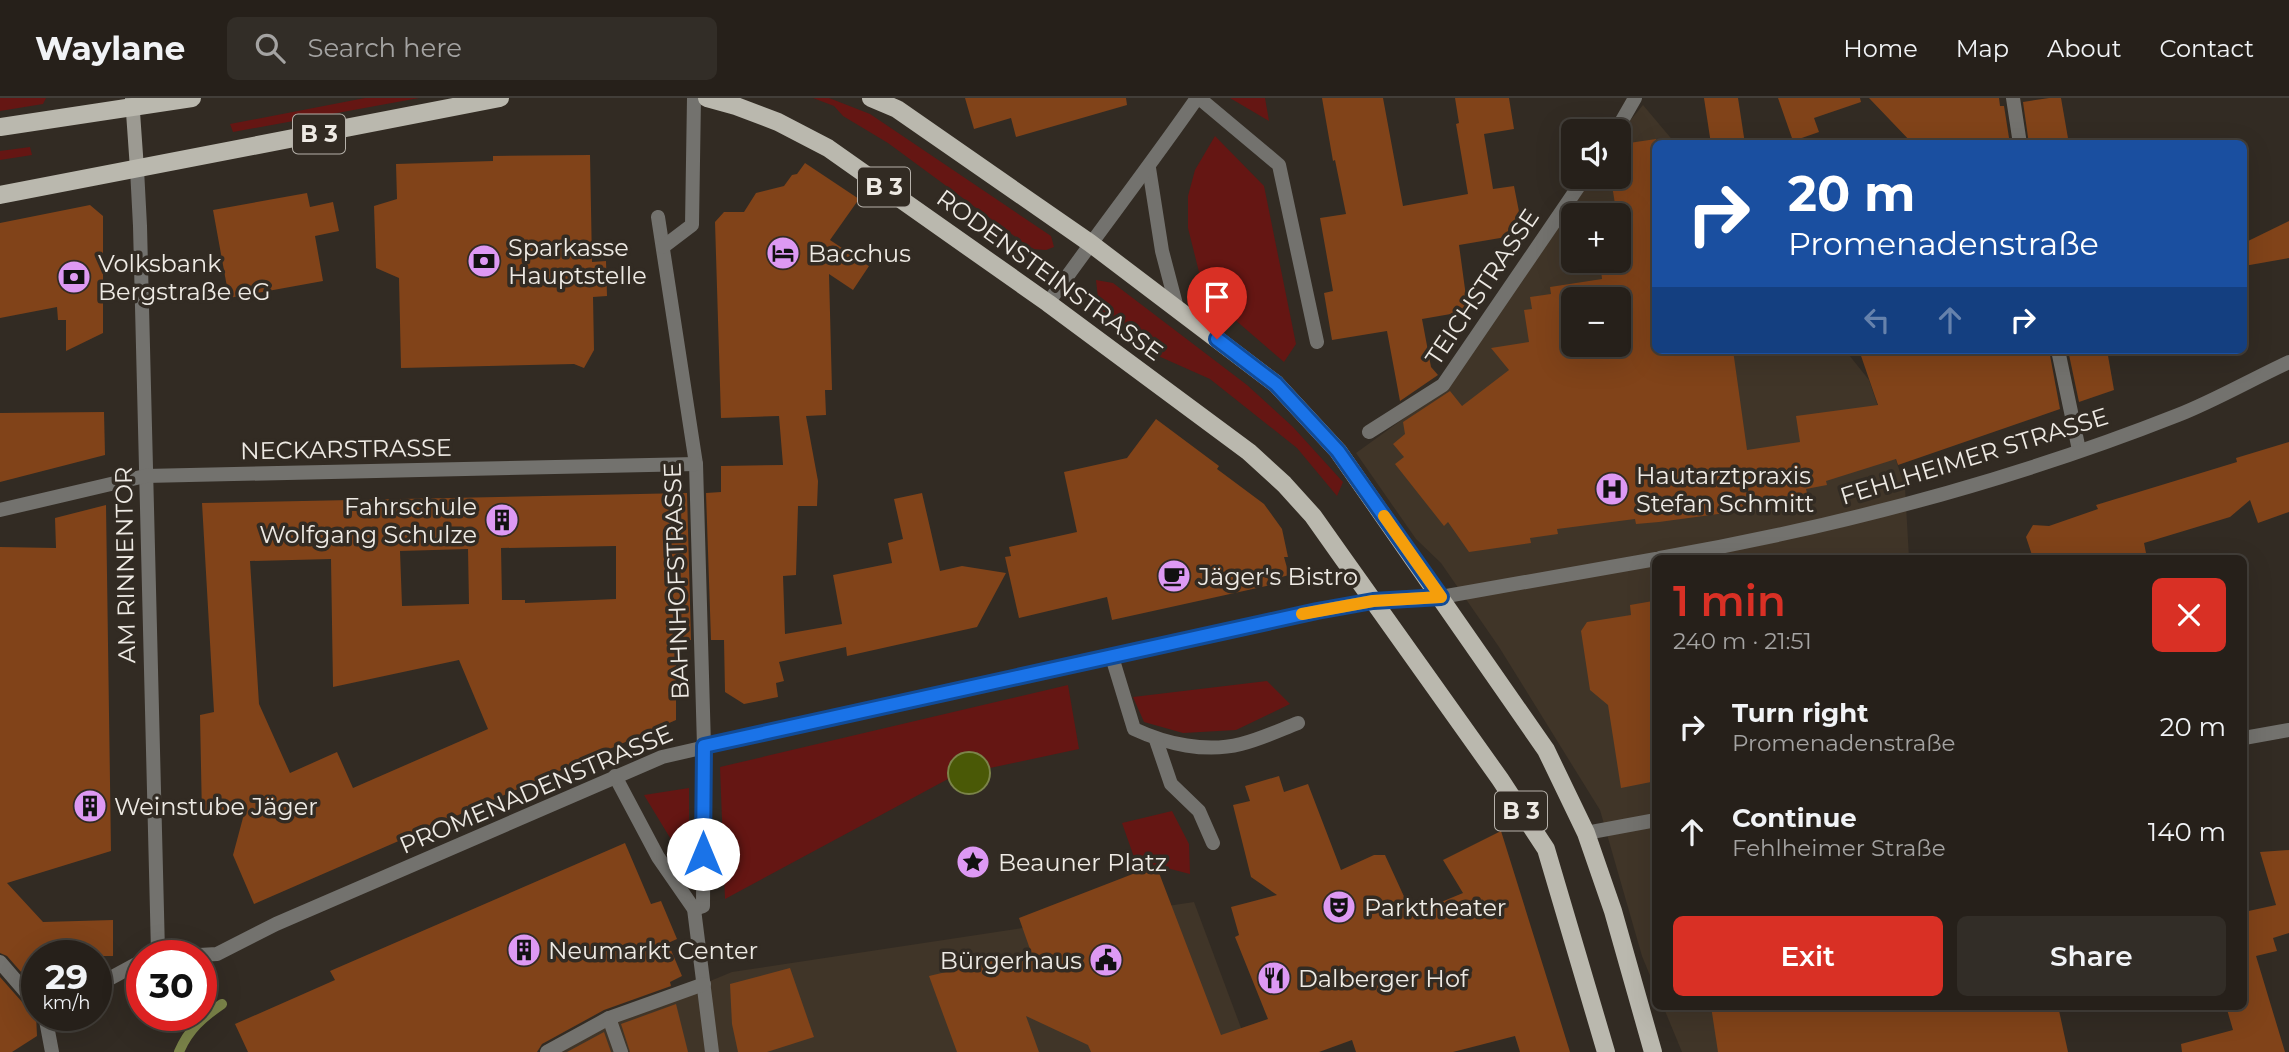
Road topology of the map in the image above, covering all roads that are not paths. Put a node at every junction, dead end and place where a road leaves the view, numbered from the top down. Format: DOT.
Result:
graph roads {
  1 [pos="192,98"];
  2 [pos="500,98"];
  3 [pos="694,98"];
  4 [pos="707,98"];
  5 [pos="871,98"];
  6 [pos="1198,98"];
  7 [pos="1635,98"];
  8 [pos="2013,98"];
  9 [pos="132,103"];
  10 [pos="1623,119"];
  11 [pos="0,127"];
  12 [pos="2019,140"];
  13 [pos="1149,168"];
  14 [pos="137,169"];
  15 [pos="1577,189"];
  16 [pos="0,195"];
  17 [pos="658,217"];
  18 [pos="1090,243"];
  19 [pos="663,247"];
  20 [pos="1048,303"];
  21 [pos="1177,308"];
  22 [pos="1317,342"];
  23 [pos="2059,354"];
  24 [pos="2289,362"];
  25 [pos="1369,432"];
  26 [pos="2078,450"];
  27 [pos="696,464"];
  28 [pos="145,476"];
  29 [pos="0,510"];
  30 [pos="1680,555"];
  31 [pos="1652,560"];
  32 [pos="1441,597"];
  33 [pos="1373,601"];
  34 [pos="1111,657"];
  35 [pos="1298,723"];
  36 [pos="2289,730"];
  37 [pos="2247,737"];
  38 [pos="1156,740"];
  39 [pos="704,746"];
  40 [pos="615,776"];
  41 [pos="1652,821"];
  42 [pos="1587,833"];
  43 [pos="1213,843"];
  44 [pos="694,909"];
  45 [pos="155,940"];
  46 [pos="217,954"];
  47 [pos="0,962"];
  48 [pos="704,984"];
  49 [pos="21,986"];
  50 [pos="609,1018"];
  51 [pos="48,1031"];
  52 [pos="52,1052"];
  53 [pos="547,1052"];
  54 [pos="621,1052"];
  55 [pos="712,1052"];
  56 [pos="1606,1052"];
  57 [pos="1653,1052"];
  1 -- 9 [label="main road"];
  2 -- 14 [label="main road, B 3"];
  3 -- 19 [label="street"];
  4 -- 20 [label="main road, RODENSTEINSTRASSE / B 3"];
  5 -- 18 [label="main road, RODENSTEINSTRASSE / B 3"];
  6 -- 13 [label="street"];
  6 -- 22 [label="street"];
  7 -- 10 [label="street"];
  8 -- 12 [label="street"];
  9 -- 11 [label="main road"];
  9 -- 14 [label="main road"];
  13 -- 18 [label="street"];
  13 -- 21 [label="street"];
  14 -- 16 [label="main road, B 3"];
  14 -- 28 [label="street, AM RINNENTOR"];
  15 -- 25 [label="street, TEICHSTRASSE"];
  17 -- 19 [label="street, BAHNHOFSTRASSE"];
  18 -- 20 [label="street"];
  18 -- 21 [label="main road, RODENSTEINSTRASSE / B 3"];
  19 -- 27 [label="street, BAHNHOFSTRASSE"];
  20 -- 33 [label="main road, RODENSTEINSTRASSE / B 3"];
  21 -- 32 [label="main road, RODENSTEINSTRASSE / B 3"];
  23 -- 26 [label="street"];
  24 -- 26 [label="street, FEHLHEIMER STRASSE"];
  26 -- 30 [label="street, FEHLHEIMER STRASSE"];
  27 -- 28 [label="street, NECKARSTRASSE"];
  27 -- 39 [label="street, BAHNHOFSTRASSE"];
  28 -- 29 [label="street, NECKARSTRASSE"];
  28 -- 45 [label="street, AM RINNENTOR"];
  31 -- 32 [label="street, FEHLHEIMER STRASSE"];
  32 -- 33 [label="street, FEHLHEIMER STRASSE"];
  32 -- 42 [label="main road, RODENSTEINSTRASSE / B 3"];
  33 -- 34 [label="street, PROMENADENSTRASSE"];
  33 -- 56 [label="main road, RODENSTEINSTRASSE / B 3"];
  34 -- 38 [label="street"];
  34 -- 39 [label="street, PROMENADENSTRASSE"];
  35 -- 38 [label="street"];
  36 -- 37 [label="street"];
  38 -- 43 [label="street"];
  39 -- 40 [label="street, PROMENADENSTRASSE"];
  39 -- 44 [label="street, BAHNHOFSTRASSE"];
  40 -- 44 [label="street, BAHNHOFSTRASSE"];
  40 -- 46 [label="street, PROMENADENSTRASSE"];
  41 -- 42 [label="street"];
  42 -- 57 [label="main road, RODENSTEINSTRASSE / B 3"];
  44 -- 48 [label="street, BAHNHOFSTRASSE"];
  47 -- 49 [label="street"];
  48 -- 50 [label="street"];
  48 -- 55 [label="street, BAHNHOFSTRASSE"];
  50 -- 53 [label="street"];
  50 -- 54 [label="street"];
  51 -- 52 [label="street"];
}
